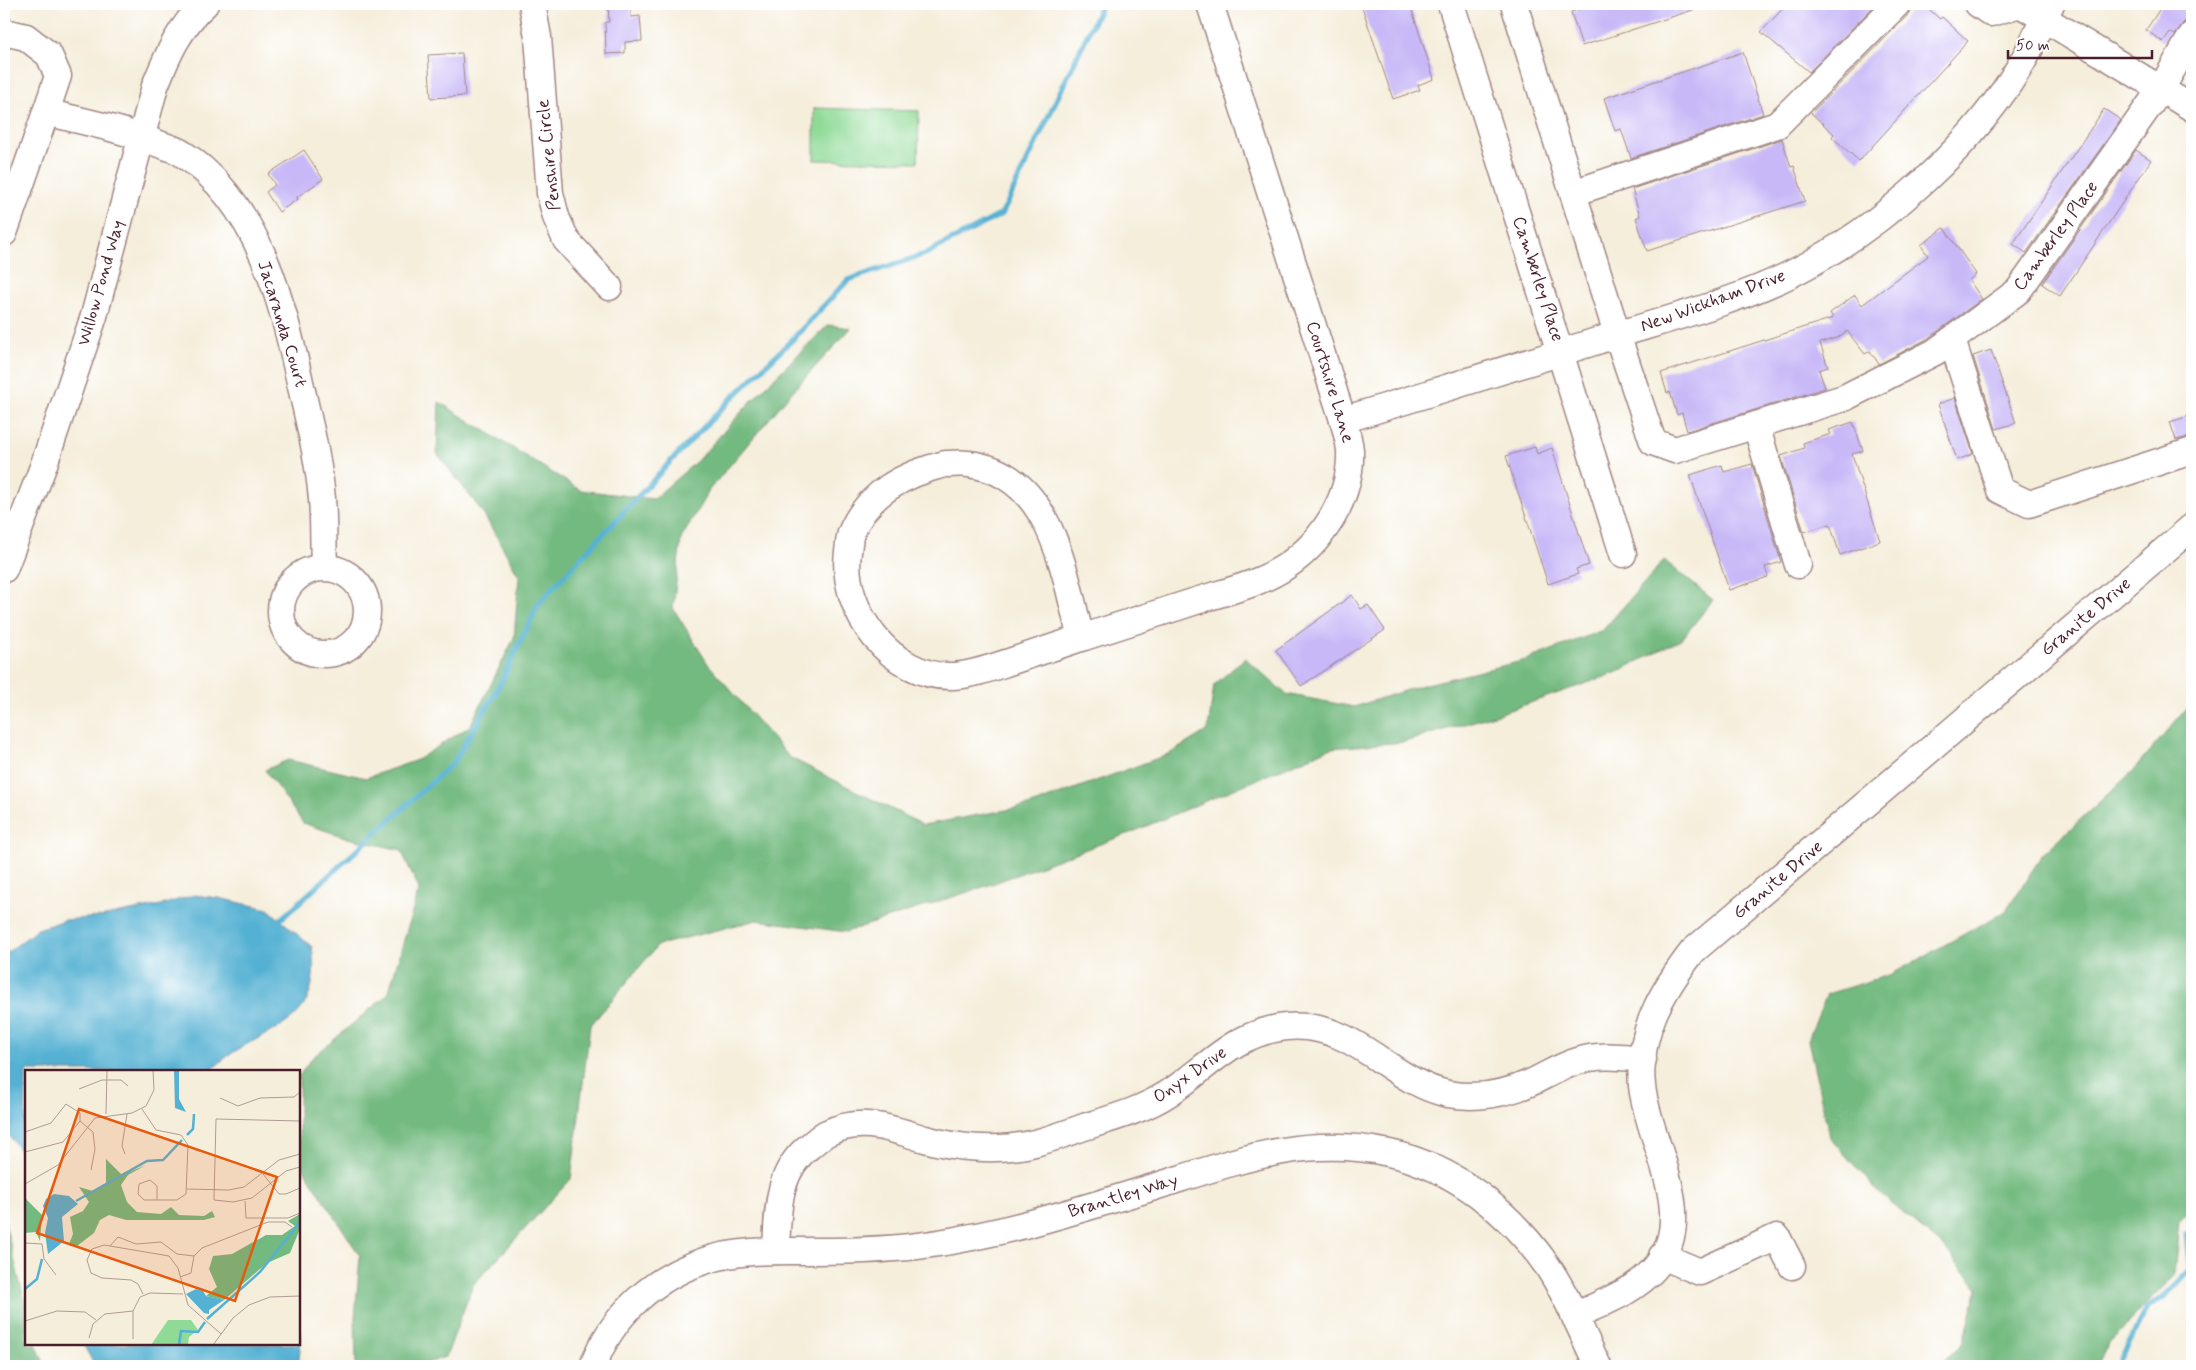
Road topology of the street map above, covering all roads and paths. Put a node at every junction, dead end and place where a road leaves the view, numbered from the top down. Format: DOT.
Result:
graph roads {
  1 [pos="205,4"];
  2 [pos="532,4"];
  3 [pos="1210,4"];
  4 [pos="1451,4"];
  5 [pos="1514,4"];
  6 [pos="1898,4"];
  7 [pos="1978,4"];
  8 [pos="2020,4"];
  9 [pos="2048,11"];
  10 [pos="4,32"];
  11 [pos="2192,35"];
  12 [pos="2161,89"];
  13 [pos="2192,108"];
  14 [pos="46,112"];
  15 [pos="141,136"];
  16 [pos="1573,193"];
  17 [pos="4,233"];
  18 [pos="609,287"];
  19 [pos="1617,334"];
  20 [pos="1952,340"];
  21 [pos="1561,352"];
  22 [pos="1344,420"];
  23 [pos="1756,425"];
  24 [pos="2192,450"];
  25 [pos="2192,527"];
  26 [pos="1623,554"];
  27 [pos="1798,565"];
  28 [pos="324,567"];
  29 [pos="4,569"];
  30 [pos="1081,638"];
  31 [pos="1643,1059"];
  32 [pos="776,1251"];
  33 [pos="1662,1256"];
  34 [pos="1792,1266"];
  35 [pos="1574,1316"];
  36 [pos="593,1366"];
  37 [pos="1598,1366"];
  1 -- 15 [label="street, Willow Pond Way"];
  2 -- 18 [label="street, Penshire Circle"];
  3 -- 22 [label="street, Courtshire Lane"];
  4 -- 21 [label="street, Camberley Place"];
  5 -- 16 [label="street, Camberley Place"];
  6 -- 16 [label="street"];
  7 -- 8 [label="street"];
  8 -- 9 [label="street"];
  9 -- 12 [label="street"];
  9 -- 19 [label="street, New Wickham Drive"];
  10 -- 14 [label="street"];
  11 -- 12 [label="street, Camberley Place"];
  12 -- 13 [label="street"];
  12 -- 20 [label="street, Camberley Place"];
  14 -- 15 [label="street, Jacaranda Court"];
  14 -- 17 [label="street"];
  15 -- 28 [label="street, Jacaranda Court"];
  15 -- 29 [label="street, Willow Pond Way"];
  16 -- 19 [label="street, Camberley Place"];
  19 -- 21 [label="street, New Wickham Drive"];
  19 -- 23 [label="street, Camberley Place"];
  20 -- 23 [label="street, Camberley Place"];
  20 -- 24 [label="street"];
  21 -- 22 [label="street, New Wickham Drive"];
  21 -- 26 [label="street, Camberley Place"];
  22 -- 30 [label="street, Courtshire Lane"];
  23 -- 27 [label="street"];
  25 -- 31 [label="street, Granite Drive"];
  30 -- 30 [label="street, Courtshire Lane"];
  31 -- 32 [label="street, Onyx Drive"];
  31 -- 33 [label="street, Granite Drive"];
  32 -- 35 [label="street, Brantley Way"];
  32 -- 36 [label="street, Brantley Way"];
  33 -- 34 [label="street"];
  33 -- 35 [label="street, Granite Drive"];
  35 -- 37 [label="street, Brantley Way"];
}
